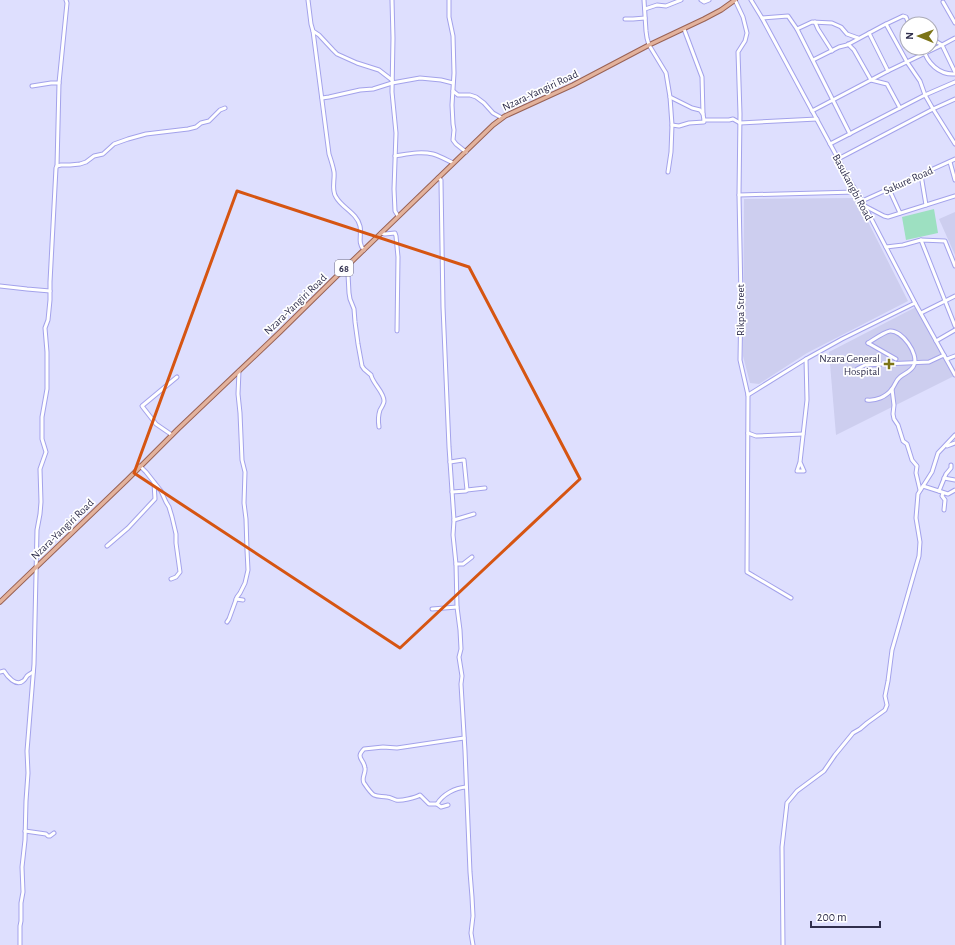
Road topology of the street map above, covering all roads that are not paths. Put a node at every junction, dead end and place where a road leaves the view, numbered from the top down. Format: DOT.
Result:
graph roads {
  1 [pos="66,0"];
  2 [pos="308,0"];
  3 [pos="392,0"];
  4 [pos="449,0"];
  5 [pos="644,0"];
  6 [pos="682,0"];
  7 [pos="701,0"];
  8 [pos="709,0"];
  9 [pos="735,0"];
  10 [pos="751,0"];
  11 [pos="943,2"];
  12 [pos="645,9"];
  13 [pos="645,18"];
  14 [pos="762,18"];
  15 [pos="899,18"];
  16 [pos="625,19"];
  17 [pos="815,22"];
  18 [pos="955,23"];
  19 [pos="886,24"];
  20 [pos="684,29"];
  21 [pos="797,29"];
  22 [pos="313,31"];
  23 [pos="869,33"];
  24 [pos="858,38"];
  25 [pos="955,38"];
  26 [pos="939,43"];
  27 [pos="848,44"];
  28 [pos="649,45"];
  29 [pos="942,45"];
  30 [pos="939,46"];
  31 [pos="832,51"];
  32 [pos="918,56"];
  33 [pos="926,56"];
  34 [pos="813,60"];
  35 [pos="907,62"];
  36 [pos="888,71"];
  37 [pos="955,73"];
  38 [pos="871,80"];
  39 [pos="392,81"];
  40 [pos="955,82"];
  41 [pos="59,83"];
  42 [pos="453,83"];
  43 [pos="32,86"];
  44 [pos="453,91"];
  45 [pos="458,95"];
  46 [pos="925,95"];
  47 [pos="453,96"];
  48 [pos="670,97"];
  49 [pos="322,98"];
  50 [pos="955,99"];
  51 [pos="833,100"];
  52 [pos="225,108"];
  53 [pos="900,108"];
  54 [pos="933,109"];
  55 [pos="812,111"];
  56 [pos="702,114"];
  57 [pos="502,118"];
  58 [pos="816,119"];
  59 [pos="704,120"];
  60 [pos="740,123"];
  61 [pos="672,125"];
  62 [pos="850,134"];
  63 [pos="830,144"];
  64 [pos="955,144"];
  65 [pos="466,152"];
  66 [pos="395,156"];
  67 [pos="838,159"];
  68 [pos="955,159"];
  69 [pos="950,162"];
  70 [pos="453,163"];
  71 [pos="57,166"];
  72 [pos="668,172"];
  73 [pos="921,174"];
  74 [pos="438,178"];
  75 [pos="955,180"];
  76 [pos="889,189"];
  77 [pos="856,192"];
  78 [pos="739,195"];
  79 [pos="955,196"];
  80 [pos="863,203"];
  81 [pos="926,205"];
  82 [pos="900,213"];
  83 [pos="398,216"];
  84 [pos="382,232"];
  85 [pos="921,240"];
  86 [pos="886,248"];
  87 [pos="364,250"];
  88 [pos="955,266"];
  89 [pos="345,268"];
  90 [pos="0,286"];
  91 [pos="50,291"];
  92 [pos="955,296"];
  93 [pos="946,301"];
  94 [pos="915,303"];
  95 [pos="921,313"];
  96 [pos="955,326"];
  97 [pos="955,330"];
  98 [pos="398,331"];
  99 [pos="936,341"];
  100 [pos="944,355"];
  101 [pos="955,356"];
  102 [pos="806,359"];
  103 [pos="896,359"];
  104 [pos="946,359"];
  105 [pos="915,363"];
  106 [pos="857,369"];
  107 [pos="238,371"];
  108 [pos="955,375"];
  109 [pos="177,377"];
  110 [pos="892,389"];
  111 [pos="748,395"];
  112 [pos="867,400"];
  113 [pos="379,427"];
  114 [pos="748,433"];
  115 [pos="803,434"];
  116 [pos="172,435"];
  117 [pos="955,435"];
  118 [pos="955,443"];
  119 [pos="946,446"];
  120 [pos="450,462"];
  121 [pos="800,462"];
  122 [pos="951,465"];
  123 [pos="140,466"];
  124 [pos="955,467"];
  125 [pos="951,469"];
  126 [pos="916,473"];
  127 [pos="944,478"];
  128 [pos="955,480"];
  129 [pos="154,483"];
  130 [pos="923,486"];
  131 [pos="485,488"];
  132 [pos="467,490"];
  133 [pos="920,490"];
  134 [pos="955,490"];
  135 [pos="452,492"];
  136 [pos="941,492"];
  137 [pos="944,510"];
  138 [pos="474,514"];
  139 [pos="454,520"];
  140 [pos="107,546"];
  141 [pos="472,557"];
  142 [pos="456,564"];
  143 [pos="36,567"];
  144 [pos="171,579"];
  145 [pos="791,598"];
  146 [pos="236,599"];
  147 [pos="243,600"];
  148 [pos="0,602"];
  149 [pos="457,607"];
  150 [pos="432,609"];
  151 [pos="227,622"];
  152 [pos="0,672"];
  153 [pos="33,672"];
  154 [pos="464,738"];
  155 [pos="466,787"];
  156 [pos="437,804"];
  157 [pos="448,805"];
  158 [pos="25,831"];
  159 [pos="54,833"];
  160 [pos="20,945"];
  161 [pos="473,945"];
  162 [pos="783,945"];
  1 -- 41 [label="street"];
  2 -- 22 [label="street"];
  3 -- 39 [label="street"];
  4 -- 42 [label="street"];
  5 -- 12 [label="street"];
  6 -- 12 [label="street"];
  7 -- 8 [label="street"];
  9 -- 20 [label="main road, Nzara-Yangiri Road / 68"];
  9 -- 60 [label="street, Rikpa Street"];
  10 -- 14 [label="street, Basukangbi Road"];
  11 -- 18 [label="street"];
  12 -- 13 [label="street"];
  13 -- 16 [label="street"];
  13 -- 28 [label="street"];
  14 -- 21 [label="street"];
  14 -- 55 [label="street, Basukangbi Road"];
  15 -- 19 [label="street"];
  17 -- 21 [label="street"];
  17 -- 24 [label="street"];
  17 -- 31 [label="street"];
  19 -- 23 [label="street"];
  19 -- 35 [label="street"];
  20 -- 28 [label="main road, Nzara-Yangiri Road / 68"];
  20 -- 56 [label="street"];
  21 -- 34 [label="street"];
  22 -- 39 [label="street"];
  22 -- 49 [label="street"];
  23 -- 24 [label="street"];
  23 -- 36 [label="street"];
  24 -- 27 [label="street"];
  25 -- 29 [label="street"];
  26 -- 29 [label="street"];
  27 -- 31 [label="street"];
  27 -- 38 [label="street"];
  28 -- 48 [label="street"];
  28 -- 57 [label="main road, Nzara-Yangiri Road / 68"];
  29 -- 30 [label="street"];
  29 -- 37 [label="street"];
  31 -- 34 [label="street"];
  32 -- 35 [label="street"];
  33 -- 37 [label="street"];
  34 -- 51 [label="street"];
  35 -- 36 [label="street"];
  35 -- 46 [label="street"];
  36 -- 38 [label="street"];
  38 -- 51 [label="street"];
  38 -- 53 [label="street"];
  39 -- 42 [label="street"];
  39 -- 49 [label="street"];
  39 -- 66 [label="street"];
  40 -- 46 [label="street"];
  41 -- 43 [label="street"];
  41 -- 71 [label="street"];
  42 -- 44 [label="street"];
  44 -- 45 [label="street"];
  44 -- 47 [label="street"];
  45 -- 47 [label="street"];
  45 -- 57 [label="street"];
  46 -- 53 [label="street"];
  46 -- 54 [label="street"];
  47 -- 65 [label="street"];
  48 -- 56 [label="street"];
  48 -- 61 [label="street"];
  49 -- 87 [label="street"];
  50 -- 54 [label="street"];
  51 -- 55 [label="street"];
  51 -- 62 [label="street"];
  52 -- 71 [label="street"];
  53 -- 62 [label="street"];
  54 -- 64 [label="street"];
  54 -- 67 [label="street"];
  55 -- 58 [label="street, Basukangbi Road"];
  56 -- 59 [label="street"];
  57 -- 65 [label="main road, Nzara-Yangiri Road / 68"];
  58 -- 60 [label="street"];
  58 -- 63 [label="street, Basukangbi Road"];
  59 -- 60 [label="street"];
  59 -- 61 [label="street"];
  60 -- 78 [label="street, Rikpa Street"];
  61 -- 72 [label="street"];
  62 -- 63 [label="street"];
  63 -- 67 [label="street, Basukangbi Road"];
  65 -- 70 [label="main road, Nzara-Yangiri Road / 68"];
  66 -- 70 [label="street"];
  66 -- 83 [label="street"];
  67 -- 77 [label="street, Basukangbi Road"];
  68 -- 69 [label="street, Sakure Road"];
  69 -- 73 [label="street, Sakure Road"];
  69 -- 75 [label="street"];
  70 -- 74 [label="main road, Nzara-Yangiri Road / 68"];
  71 -- 91 [label="street"];
  73 -- 76 [label="street, Sakure Road"];
  73 -- 81 [label="street"];
  74 -- 83 [label="main road, Nzara-Yangiri Road / 68"];
  74 -- 120 [label="street"];
  76 -- 80 [label="street, Sakure Road"];
  76 -- 82 [label="street"];
  77 -- 78 [label="street"];
  77 -- 80 [label="street, Basukangbi Road"];
  78 -- 111 [label="street, Rikpa Street"];
  79 -- 81 [label="street"];
  80 -- 82 [label="street"];
  80 -- 86 [label="street, Basukangbi Road"];
  81 -- 82 [label="street"];
  83 -- 84 [label="main road, Nzara-Yangiri Road / 68"];
  84 -- 87 [label="main road, Nzara-Yangiri Road / 68"];
  84 -- 98 [label="street"];
  85 -- 86 [label="street"];
  85 -- 88 [label="street"];
  85 -- 93 [label="street"];
  86 -- 94 [label="street, Basukangbi Road"];
  87 -- 89 [label="main road, Nzara-Yangiri Road / 68"];
  89 -- 107 [label="main road, Nzara-Yangiri Road / 68"];
  89 -- 113 [label="street"];
  90 -- 91 [label="street"];
  91 -- 143 [label="street"];
  92 -- 93 [label="street"];
  93 -- 95 [label="street"];
  93 -- 96 [label="street"];
  94 -- 95 [label="street, Basukangbi Road"];
  94 -- 102 [label="street"];
  95 -- 99 [label="street, Basukangbi Road"];
  97 -- 99 [label="street"];
  99 -- 100 [label="street, Basukangbi Road"];
  100 -- 104 [label="street, Basukangbi Road"];
  100 -- 105 [label="street"];
  101 -- 104 [label="street"];
  102 -- 111 [label="street"];
  102 -- 115 [label="street"];
  103 -- 105 [label="street"];
  104 -- 108 [label="street, Basukangbi Road"];
  105 -- 106 [label="street"];
  105 -- 110 [label="street"];
  107 -- 116 [label="main road, Nzara-Yangiri Road / 68"];
  107 -- 146 [label="street"];
  109 -- 116 [label="street"];
  110 -- 112 [label="street"];
  110 -- 126 [label="street"];
  111 -- 114 [label="street, Rikpa Street"];
  114 -- 115 [label="street"];
  114 -- 145 [label="street, Rikpa Street"];
  115 -- 121 [label="street"];
  116 -- 123 [label="main road, Nzara-Yangiri Road / 68"];
  117 -- 119 [label="street"];
  118 -- 119 [label="street"];
  119 -- 130 [label="street"];
  120 -- 132 [label="street"];
  120 -- 135 [label="street"];
  122 -- 125 [label="street"];
  123 -- 129 [label="street"];
  123 -- 143 [label="main road, Nzara-Yangiri Road / 68"];
  124 -- 125 [label="street"];
  125 -- 127 [label="street"];
  126 -- 130 [label="street"];
  126 -- 133 [label="street"];
  127 -- 128 [label="street"];
  127 -- 136 [label="street"];
  129 -- 140 [label="street"];
  129 -- 144 [label="street"];
  130 -- 133 [label="street"];
  130 -- 136 [label="street"];
  131 -- 132 [label="street"];
  132 -- 135 [label="street"];
  133 -- 162 [label="street"];
  134 -- 136 [label="street"];
  135 -- 139 [label="street"];
  136 -- 137 [label="street"];
  138 -- 139 [label="street"];
  139 -- 142 [label="street"];
  141 -- 142 [label="street"];
  142 -- 149 [label="street"];
  143 -- 148 [label="main road, Nzara-Yangiri Road / 68"];
  143 -- 153 [label="street"];
  146 -- 147 [label="street"];
  146 -- 151 [label="street"];
  149 -- 150 [label="street"];
  149 -- 154 [label="street"];
  152 -- 153 [label="street"];
  153 -- 158 [label="street"];
  154 -- 155 [label="street"];
  154 -- 156 [label="street"];
  155 -- 156 [label="street"];
  155 -- 161 [label="street"];
  156 -- 157 [label="street"];
  158 -- 159 [label="street"];
  158 -- 160 [label="street"];
}
